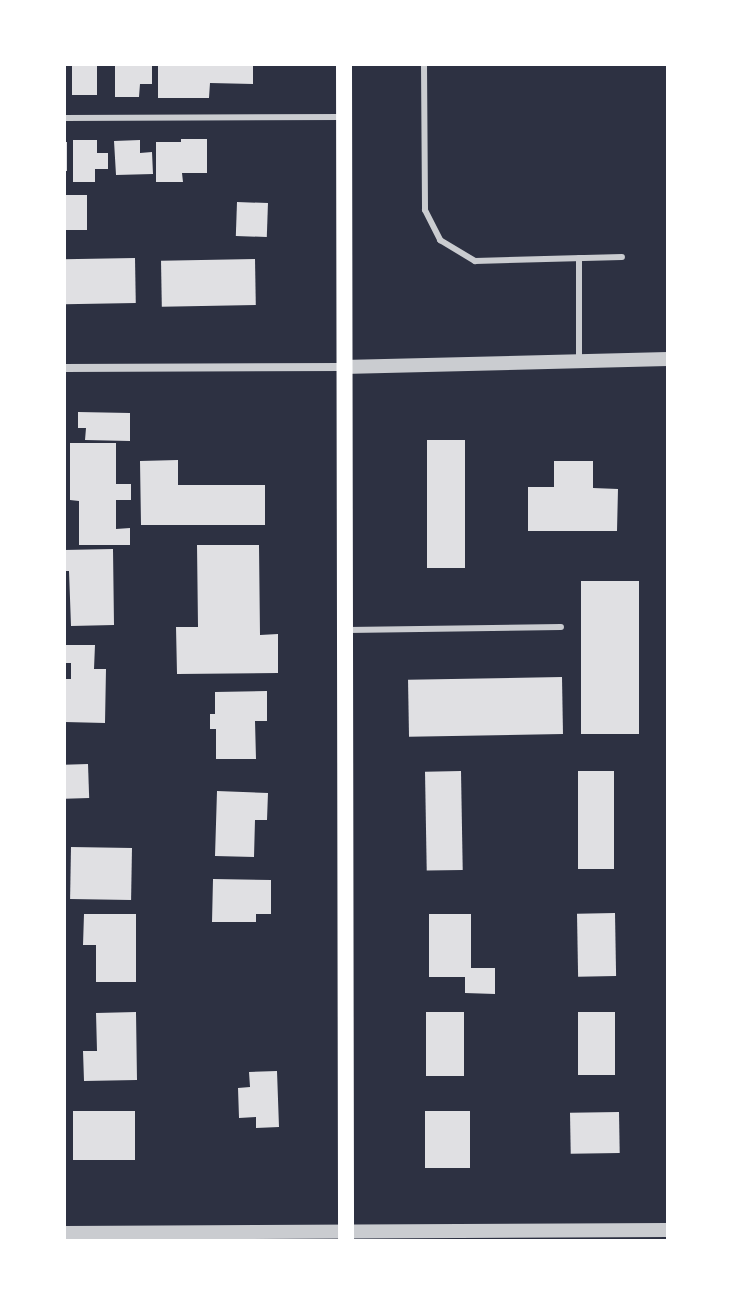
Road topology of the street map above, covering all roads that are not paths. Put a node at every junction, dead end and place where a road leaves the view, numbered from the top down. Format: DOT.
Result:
graph roads {
  1 [pos="344,64"];
  2 [pos="424,64"];
  3 [pos="344,117"];
  4 [pos="64,118"];
  5 [pos="622,257"];
  6 [pos="579,258"];
  7 [pos="668,359"];
  8 [pos="579,361"];
  9 [pos="343,367"];
  10 [pos="64,368"];
  11 [pos="561,627"];
  12 [pos="344,630"];
  13 [pos="668,1230"];
  14 [pos="64,1233"];
  15 [pos="346,1236"];
  1 -- 3 [label="main road"];
  2 -- 6 [label="lane"];
  3 -- 4 [label="lane"];
  3 -- 9 [label="main road"];
  5 -- 6 [label="lane"];
  6 -- 8 [label="lane"];
  7 -- 8 [label="street"];
  8 -- 9 [label="street"];
  9 -- 10 [label="street"];
  9 -- 12 [label="main road"];
  11 -- 12 [label="lane"];
  12 -- 15 [label="main road"];
  13 -- 15 [label="street"];
  14 -- 15 [label="street"];
}
